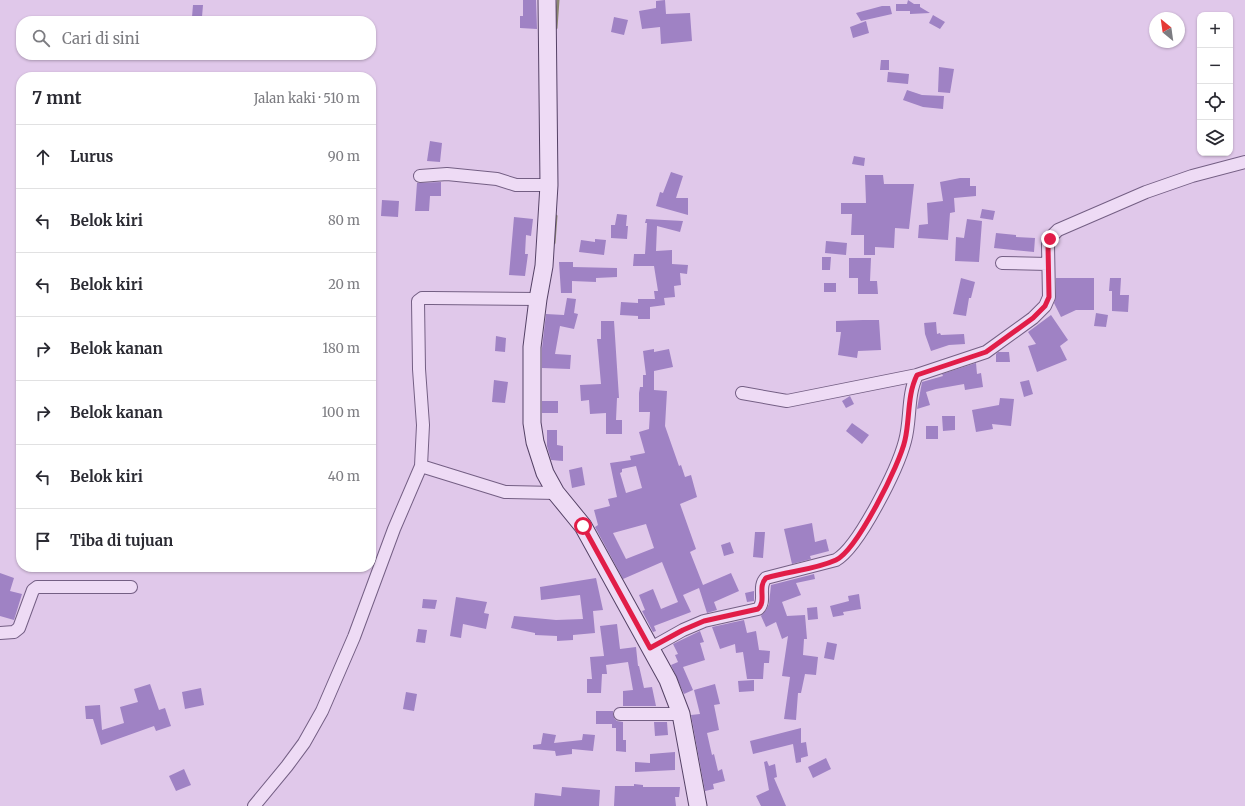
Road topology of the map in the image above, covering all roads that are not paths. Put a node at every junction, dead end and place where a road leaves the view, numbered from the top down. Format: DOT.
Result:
graph roads {
  1 [pos="547,0"];
  2 [pos="1245,162"];
  3 [pos="420,176"];
  4 [pos="549,185"];
  5 [pos="1002,263"];
  6 [pos="1048,264"];
  7 [pos="538,299"];
  8 [pos="917,375"];
  9 [pos="742,392"];
  10 [pos="421,466"];
  11 [pos="556,493"];
  12 [pos="131,587"];
  13 [pos="0,633"];
  14 [pos="650,648"];
  15 [pos="620,714"];
  16 [pos="681,714"];
  17 [pos="254,806"];
  18 [pos="698,806"];
  1 -- 4 [label="street"];
  2 -- 6 [label="street"];
  3 -- 4 [label="street"];
  4 -- 7 [label="street"];
  5 -- 6 [label="street"];
  6 -- 8 [label="street"];
  7 -- 10 [label="street"];
  7 -- 11 [label="street"];
  8 -- 9 [label="street"];
  8 -- 14 [label="street"];
  10 -- 11 [label="street"];
  10 -- 17 [label="street"];
  11 -- 14 [label="street"];
  12 -- 13 [label="street"];
  14 -- 16 [label="street"];
  15 -- 16 [label="street"];
  16 -- 18 [label="street"];
}
